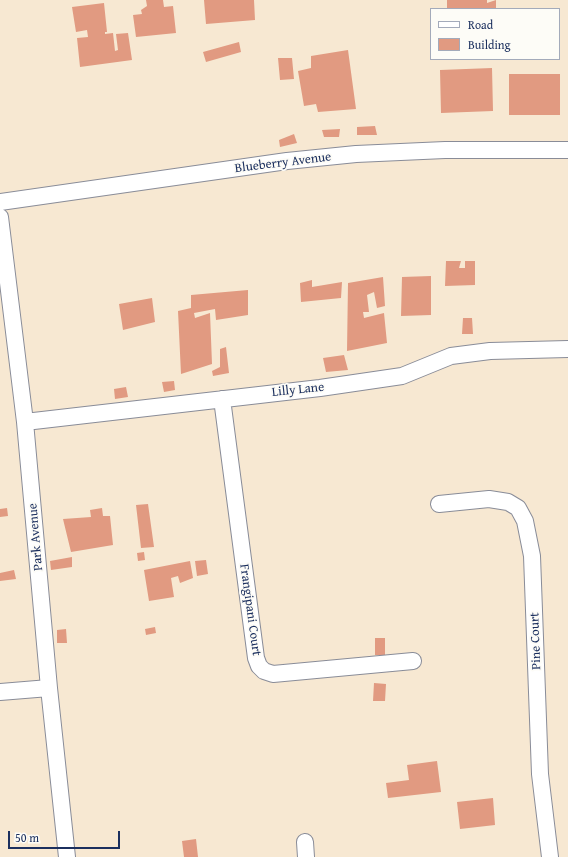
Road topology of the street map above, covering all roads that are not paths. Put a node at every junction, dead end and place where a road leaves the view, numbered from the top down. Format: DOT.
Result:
graph roads {
  1 [pos="568,150"];
  2 [pos="0,202"];
  3 [pos="0,217"];
  4 [pos="568,350"];
  5 [pos="222,399"];
  6 [pos="25,422"];
  7 [pos="439,504"];
  8 [pos="413,661"];
  9 [pos="49,688"];
  10 [pos="0,692"];
  11 [pos="67,857"];
  12 [pos="550,857"];
  1 -- 2 [label="street, Blueberry Avenue"];
  3 -- 6 [label="street, Park Avenue"];
  4 -- 5 [label="street, Lilly Lane"];
  5 -- 6 [label="street, Lilly Lane"];
  5 -- 8 [label="street, Frangipani Court"];
  6 -- 9 [label="street, Park Avenue"];
  7 -- 12 [label="street, Pine Court"];
  9 -- 10 [label="street"];
  9 -- 11 [label="street, Park Avenue"];
}
